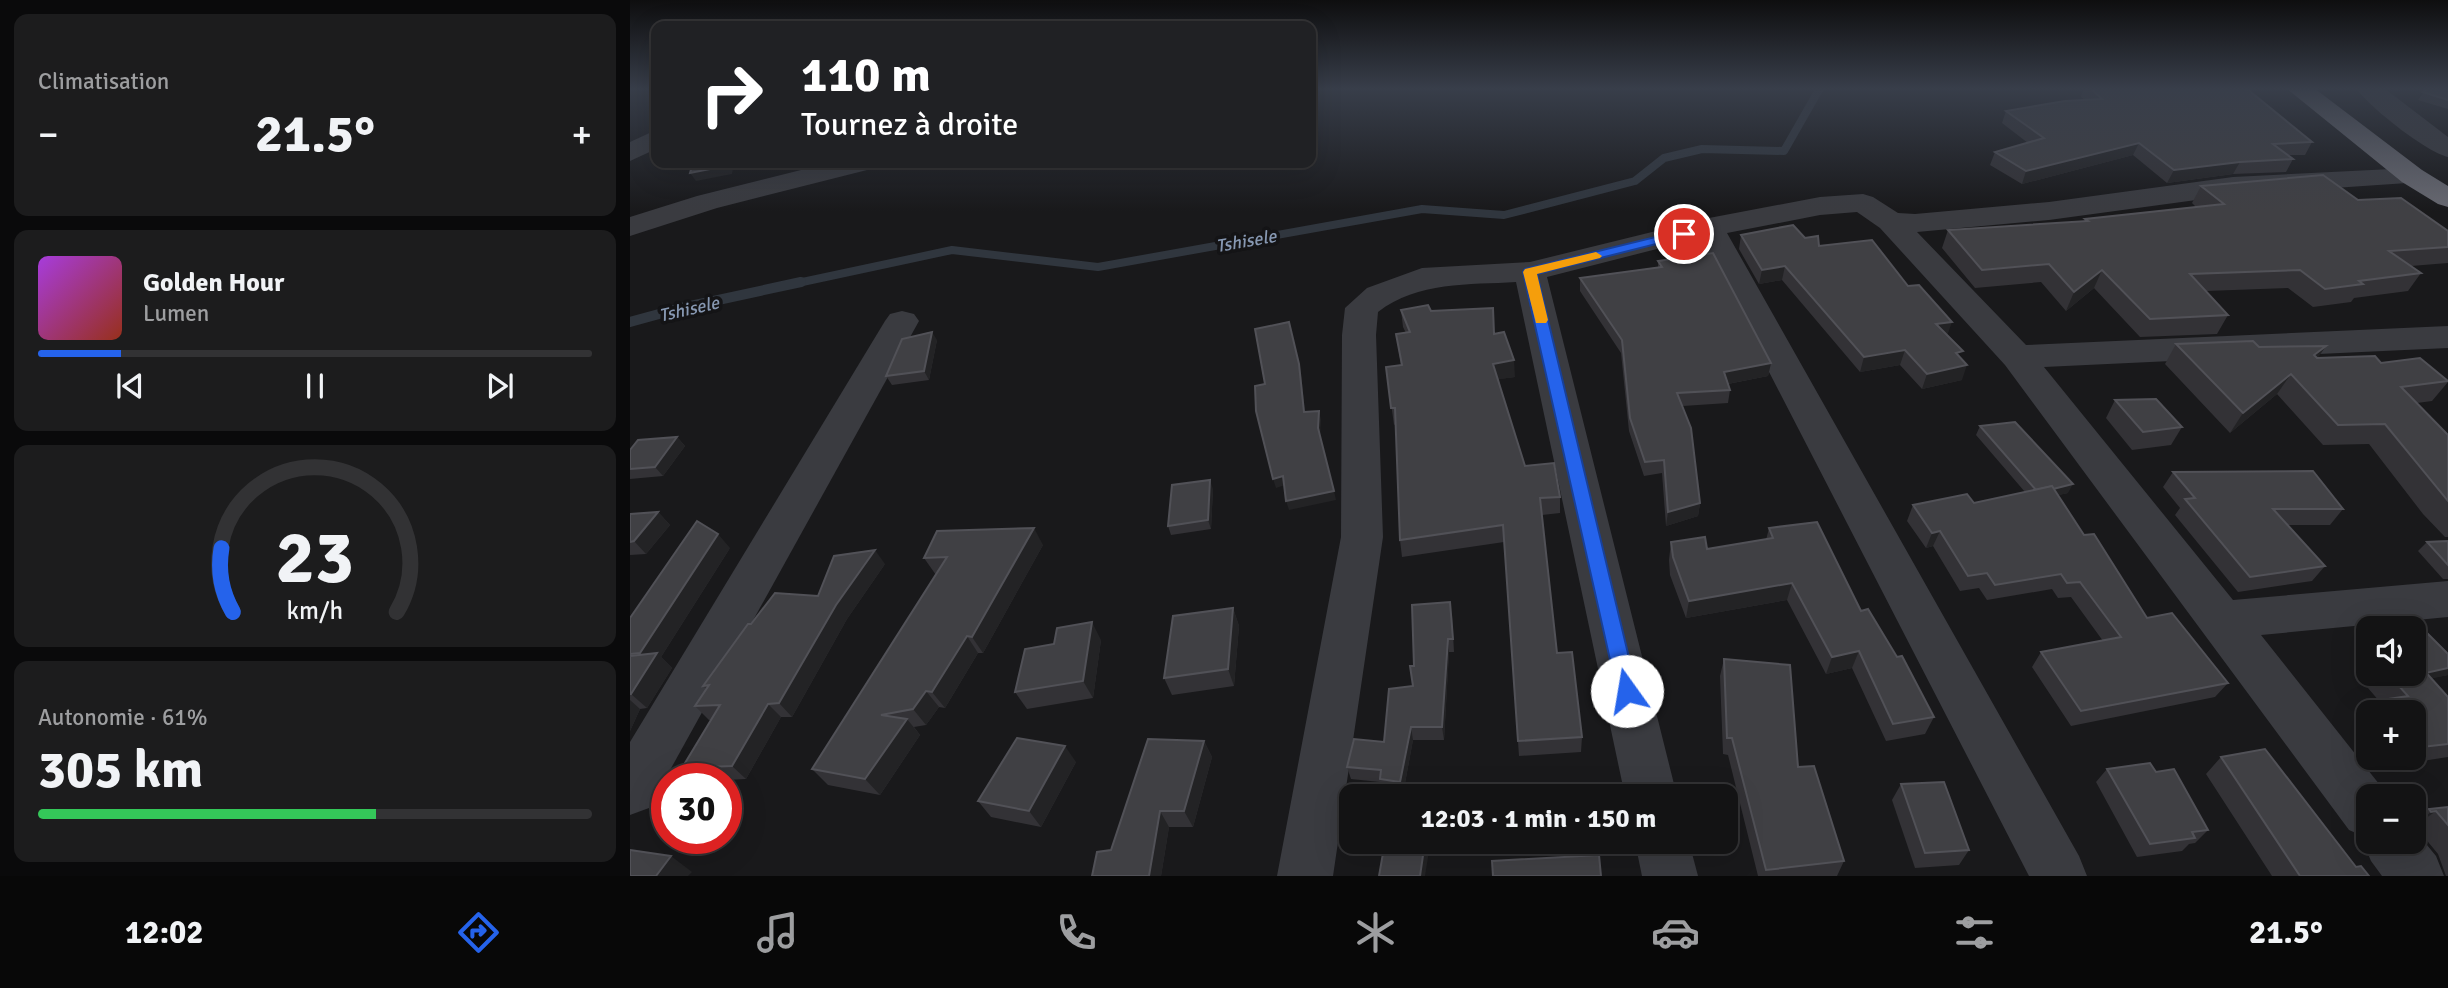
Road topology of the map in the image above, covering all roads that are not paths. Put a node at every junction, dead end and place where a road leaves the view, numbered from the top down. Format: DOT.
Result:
graph roads {
  1 [pos="2350,129"];
  2 [pos="2419,129"];
  3 [pos="651,141"];
  4 [pos="2448,149"];
  5 [pos="630,153"];
  6 [pos="841,168"];
  7 [pos="2412,176"];
  8 [pos="2448,198"];
  9 [pos="1891,222"];
  10 [pos="630,227"];
  11 [pos="1709,227"];
  12 [pos="1530,272"];
  13 [pos="902,321"];
  14 [pos="2448,337"];
  15 [pos="2017,358"];
  16 [pos="2448,599"];
  17 [pos="2222,620"];
  18 [pos="1648,784"];
  19 [pos="630,790"];
  20 [pos="2356,796"];
  21 [pos="1665,854"];
  22 [pos="2399,854"];
  23 [pos="1304,876"];
  24 [pos="1670,876"];
  25 [pos="2059,876"];
  26 [pos="2416,876"];
  1 -- 7 [label="highway"];
  2 -- 4 [label="street"];
  3 -- 5 [label="street"];
  6 -- 10 [label="street"];
  7 -- 8 [label="highway"];
  7 -- 9 [label="street"];
  9 -- 11 [label="street"];
  9 -- 15 [label="street"];
  11 -- 12 [label="street"];
  11 -- 25 [label="street"];
  12 -- 18 [label="street"];
  12 -- 23 [label="street"];
  13 -- 19 [label="street"];
  14 -- 15 [label="street"];
  15 -- 17 [label="street"];
  16 -- 17 [label="street"];
  17 -- 20 [label="street"];
  21 -- 24 [label="street"];
  22 -- 26 [label="street"];
}
